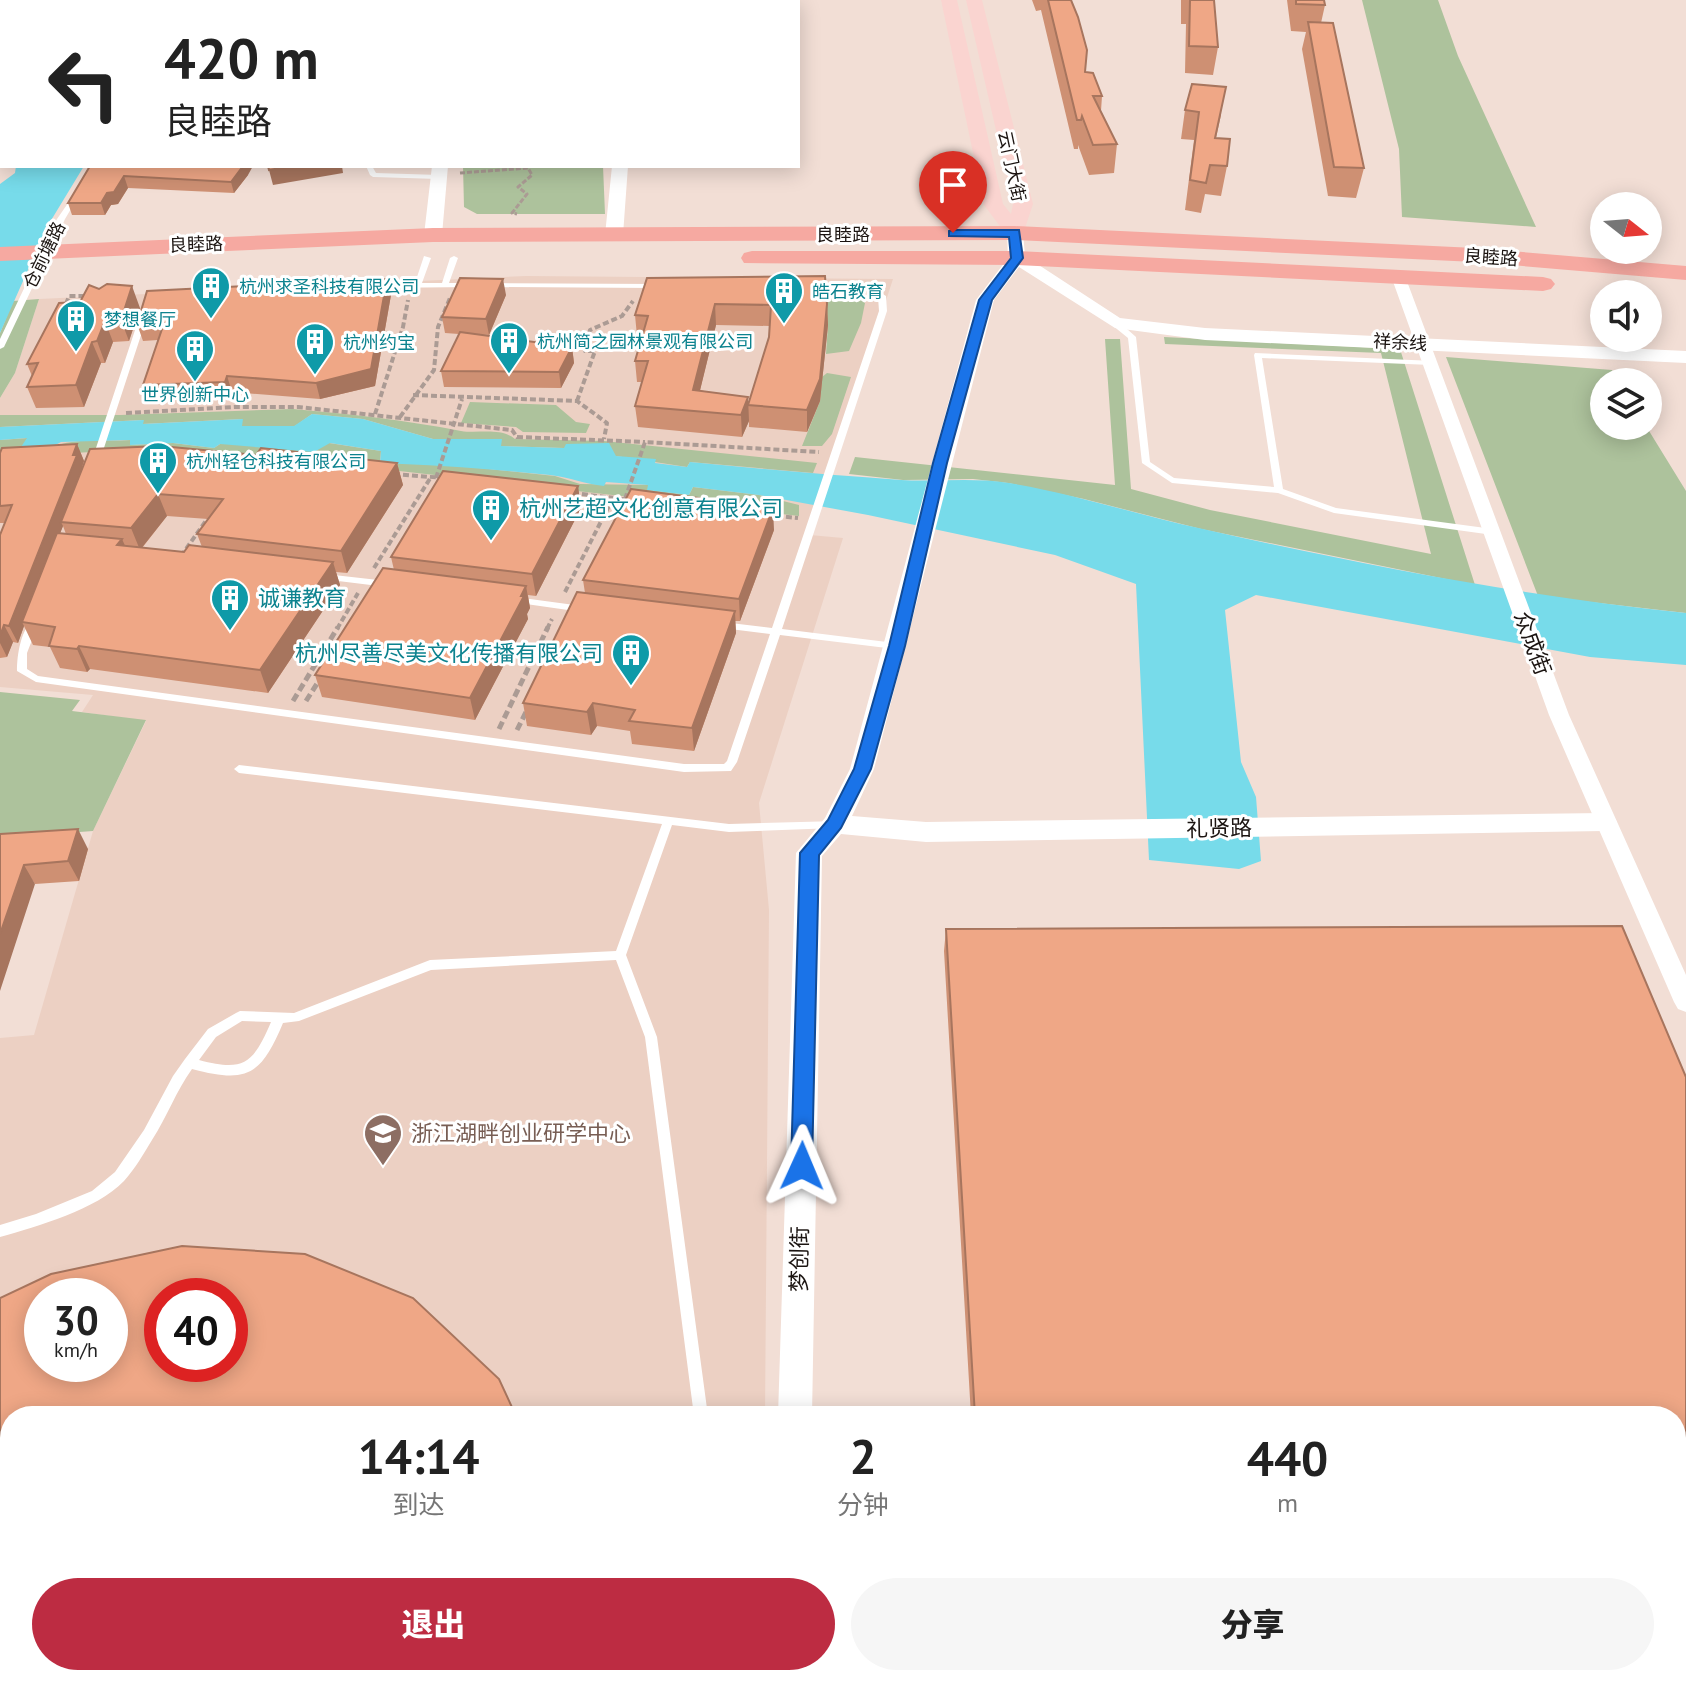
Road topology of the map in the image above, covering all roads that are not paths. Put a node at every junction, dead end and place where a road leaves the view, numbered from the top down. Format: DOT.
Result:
graph roads {
  1 [pos="949,0"];
  2 [pos="974,0"];
  3 [pos="370,168"];
  4 [pos="620,168"];
  5 [pos="439,172"];
  6 [pos="78,192"];
  7 [pos="1015,233"];
  8 [pos="614,235"];
  9 [pos="430,246"];
  10 [pos="0,254"];
  11 [pos="462,258"];
  12 [pos="736,258"];
  13 [pos="1017,258"];
  14 [pos="1686,273"];
  15 [pos="0,276"];
  16 [pos="1398,276"];
  17 [pos="418,285"];
  18 [pos="445,285"];
  19 [pos="672,286"];
  20 [pos="1559,286"];
  21 [pos="371,287"];
  22 [pos="807,287"];
  23 [pos="1662,294"];
  24 [pos="1686,296"];
  25 [pos="145,310"];
  26 [pos="1115,323"];
  27 [pos="1424,343"];
  28 [pos="0,347"];
  29 [pos="1686,357"];
  30 [pos="1431,363"];
  31 [pos="92,469"];
  32 [pos="1279,490"];
  33 [pos="1493,532"];
  34 [pos="318,576"];
  35 [pos="393,585"];
  36 [pos="498,598"];
  37 [pos="39,608"];
  38 [pos="590,610"];
  39 [pos="715,624"];
  40 [pos="777,631"];
  41 [pos="897,646"];
  42 [pos="239,769"];
  43 [pos="668,821"];
  44 [pos="1604,822"];
  45 [pos="835,824"];
  46 [pos="620,955"];
  47 [pos="1686,1002"];
  48 [pos="279,1018"];
  49 [pos="189,1063"];
  50 [pos="0,1231"];
  51 [pos="700,1406"];
  52 [pos="795,1406"];
  1 -- 7 [label="main road, 云门大街"];
  2 -- 7 [label="main road, 云门大街"];
  3 -- 5 [label="lane"];
  4 -- 8 [label="street"];
  5 -- 9 [label="street"];
  6 -- 28 [label="lane, 仓前塘路"];
  7 -- 8 [label="main road, 良睦路"];
  7 -- 13 [label="street"];
  7 -- 14 [label="main road, 良睦路"];
  8 -- 9 [label="main road, 良睦路"];
  9 -- 10 [label="main road, 良睦路"];
  9 -- 11 [label="main road, 良睦路"];
  9 -- 15 [label="main road, 良睦路"];
  9 -- 17 [label="lane"];
  11 -- 18 [label="lane"];
  12 -- 13 [label="main road, 良睦路"];
  13 -- 16 [label="main road, 良睦路"];
  13 -- 26 [label="street"];
  13 -- 41 [label="street, 梦创街"];
  16 -- 20 [label="main road, 良睦路"];
  16 -- 27 [label="street, 众成街"];
  17 -- 18 [label="lane"];
  17 -- 21 [label="lane"];
  18 -- 19 [label="lane"];
  22 -- 40 [label="lane"];
  23 -- 24 [label="main road"];
  25 -- 31 [label="lane"];
  26 -- 27 [label="street, 祥余线"];
  26 -- 32 [label="lane"];
  27 -- 29 [label="street, 祥余线"];
  27 -- 30 [label="street, 众成街"];
  30 -- 32 [label="lane"];
  30 -- 33 [label="street, 众成街"];
  32 -- 33 [label="lane"];
  33 -- 44 [label="street, 众成街"];
  34 -- 35 [label="lane"];
  36 -- 38 [label="lane"];
  37 -- 40 [label="lane"];
  39 -- 40 [label="lane"];
  40 -- 41 [label="lane"];
  41 -- 45 [label="street, 梦创街"];
  42 -- 43 [label="lane"];
  43 -- 45 [label="lane"];
  43 -- 46 [label="lane"];
  44 -- 45 [label="street, 礼贤路"];
  44 -- 47 [label="street, 众成街"];
  45 -- 52 [label="street, 梦创街"];
  46 -- 48 [label="lane"];
  46 -- 51 [label="lane"];
  48 -- 49 [label="lane"];
  48 -- 49 [label="lane"];
  49 -- 50 [label="lane"];
}
